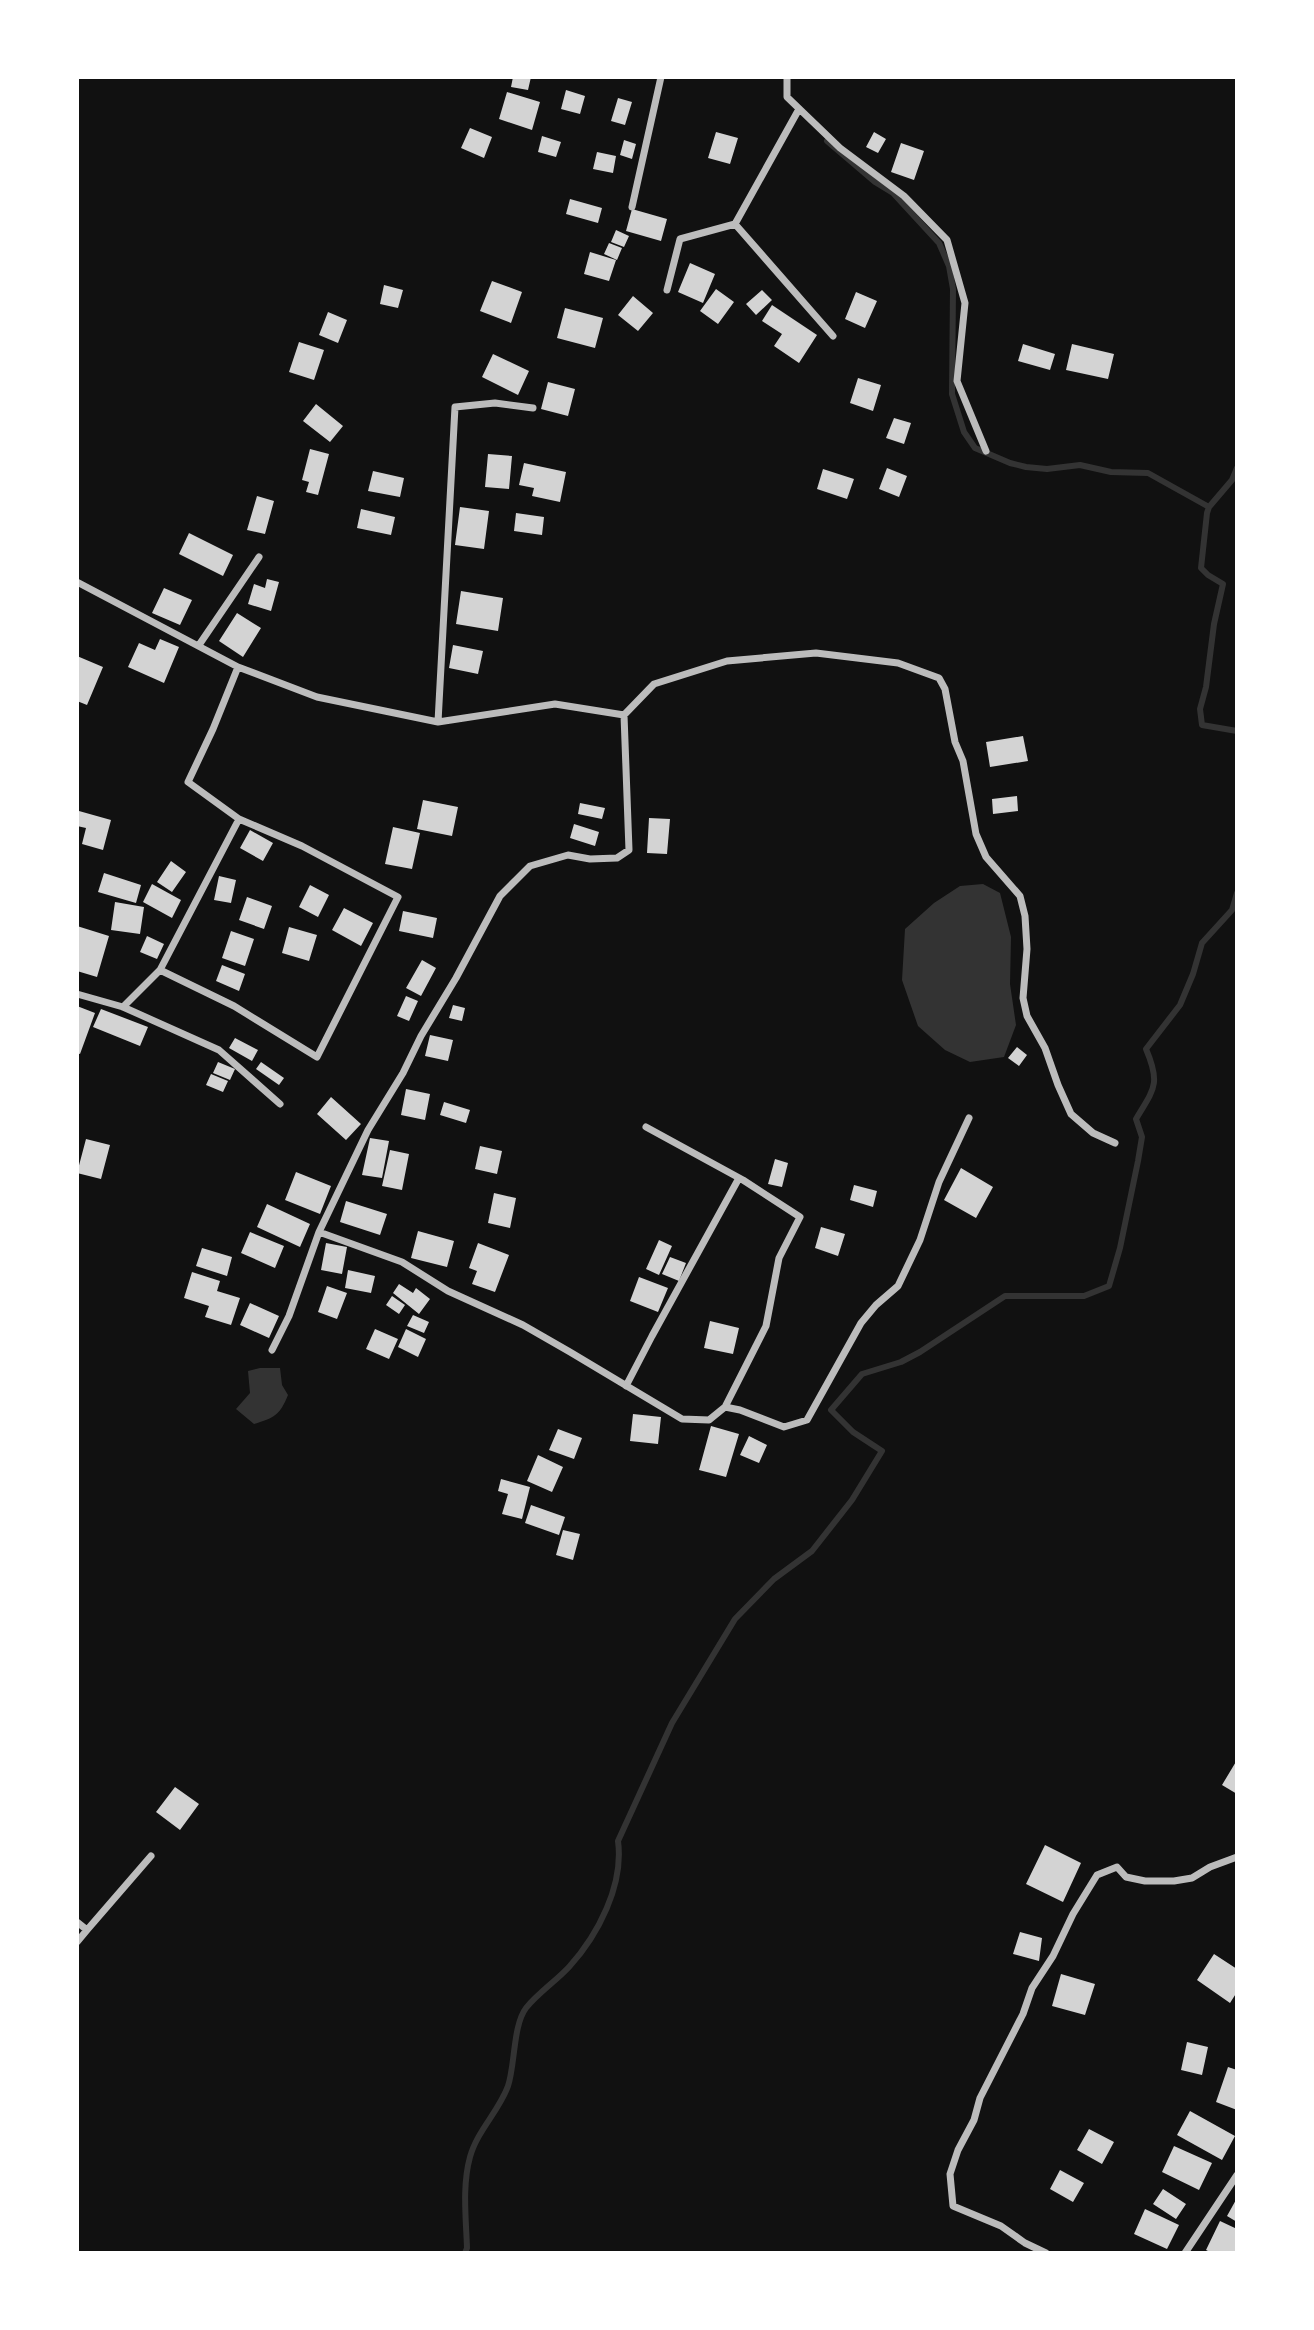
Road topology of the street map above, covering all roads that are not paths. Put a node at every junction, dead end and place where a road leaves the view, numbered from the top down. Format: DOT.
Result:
graph roads {
  1 [pos="661,77"];
  2 [pos="787,77"];
  3 [pos="799,109"];
  4 [pos="632,207"];
  5 [pos="735,224"];
  6 [pos="667,290"];
  7 [pos="833,335"];
  8 [pos="533,408"];
  9 [pos="986,451"];
  10 [pos="259,557"];
  11 [pos="77,582"];
  12 [pos="199,645"];
  13 [pos="238,667"];
  14 [pos="624,715"];
  15 [pos="438,722"];
  16 [pos="239,819"];
  17 [pos="160,970"];
  18 [pos="77,994"];
  19 [pos="123,1007"];
  20 [pos="280,1104"];
  21 [pos="969,1118"];
  22 [pos="646,1127"];
  23 [pos="1115,1143"];
  24 [pos="739,1178"];
  25 [pos="319,1231"];
  26 [pos="272,1350"];
  27 [pos="626,1386"];
  28 [pos="725,1407"];
  29 [pos="151,1856"];
  30 [pos="1237,1857"];
  31 [pos="77,1922"];
  32 [pos="87,1930"];
  33 [pos="77,1942"];
  34 [pos="1237,2175"];
  35 [pos="1046,2253"];
  36 [pos="1185,2253"];
  1 -- 4 [label="street"];
  2 -- 3 [label="street"];
  3 -- 5 [label="street"];
  3 -- 9 [label="street"];
  5 -- 6 [label="street"];
  5 -- 7 [label="street"];
  8 -- 15 [label="street"];
  10 -- 12 [label="street"];
  11 -- 12 [label="street"];
  12 -- 13 [label="street"];
  13 -- 15 [label="street"];
  13 -- 16 [label="street"];
  14 -- 15 [label="street"];
  14 -- 23 [label="street"];
  14 -- 25 [label="street"];
  16 -- 17 [label="street"];
  16 -- 17 [label="street"];
  17 -- 19 [label="street"];
  18 -- 19 [label="street"];
  19 -- 20 [label="street"];
  21 -- 28 [label="street"];
  22 -- 24 [label="street"];
  24 -- 27 [label="street"];
  24 -- 28 [label="street"];
  25 -- 26 [label="street"];
  25 -- 27 [label="street"];
  27 -- 28 [label="street"];
  29 -- 32 [label="street"];
  30 -- 35 [label="street"];
  31 -- 32 [label="street"];
  32 -- 33 [label="street"];
  34 -- 36 [label="street"];
}
